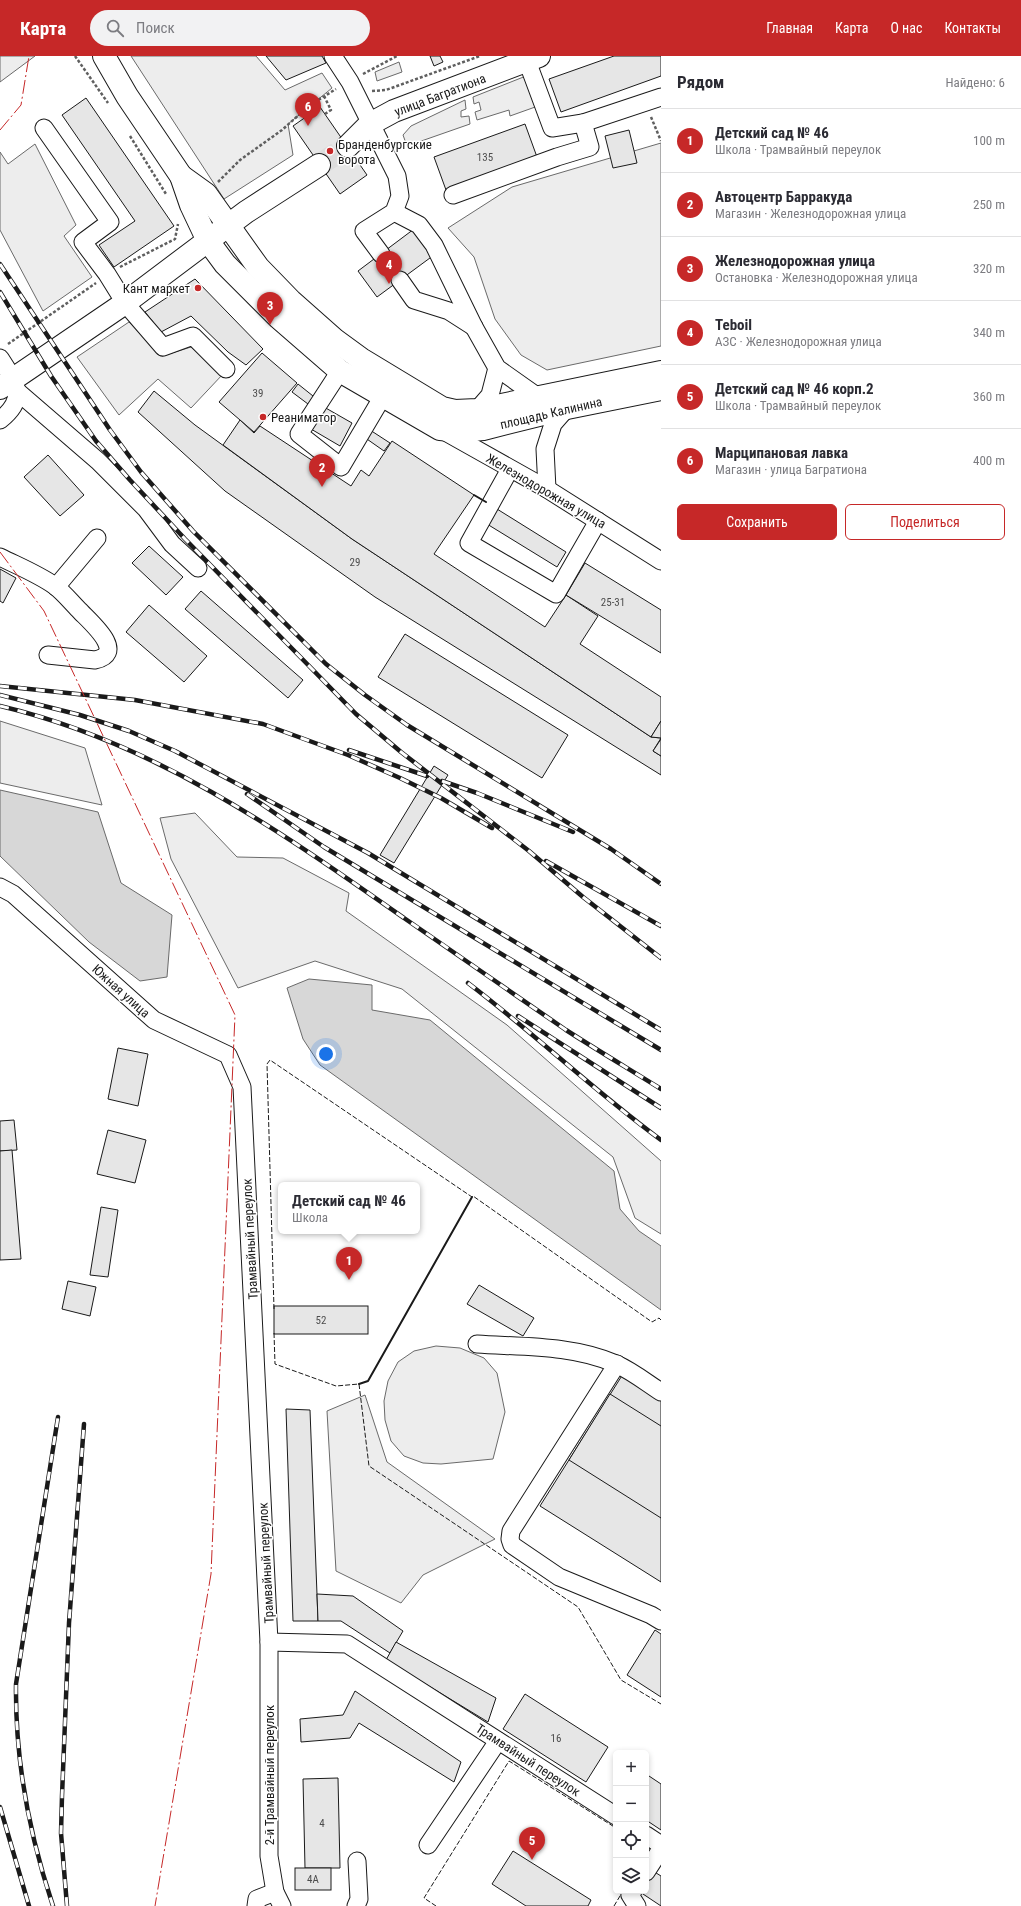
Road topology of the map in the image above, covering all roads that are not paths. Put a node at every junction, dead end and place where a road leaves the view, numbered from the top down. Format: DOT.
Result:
graph roads {
  1 [pos="104,56"];
  2 [pos="333,56"];
  3 [pos="498,56"];
  4 [pos="533,58"];
  5 [pos="661,97"];
  6 [pos="368,118"];
  7 [pos="583,123"];
  8 [pos="44,128"];
  9 [pos="344,141"];
  10 [pos="316,160"];
  11 [pos="181,176"];
  12 [pos="453,195"];
  13 [pos="394,212"];
  14 [pos="228,226"];
  15 [pos="208,241"];
  16 [pos="381,254"];
  17 [pos="400,280"];
  18 [pos="125,303"];
  19 [pos="474,327"];
  20 [pos="0,358"];
  21 [pos="497,368"];
  22 [pos="226,369"];
  23 [pos="340,371"];
  24 [pos="661,372"];
  25 [pos="11,387"];
  26 [pos="661,389"];
  27 [pos="383,396"];
  28 [pos="538,397"];
  29 [pos="567,408"];
  30 [pos="477,410"];
  31 [pos="441,419"];
  32 [pos="0,420"];
  33 [pos="510,470"];
  34 [pos="546,489"];
  35 [pos="598,521"];
  36 [pos="97,538"];
  37 [pos="0,557"];
  38 [pos="661,561"];
  39 [pos="198,568"];
  40 [pos="56,587"];
  41 [pos="48,655"];
  42 [pos="0,887"];
  43 [pos="242,1087"];
  44 [pos="477,1344"];
  45 [pos="617,1364"];
  46 [pos="661,1392"];
  47 [pos="661,1621"];
  48 [pos="269,1642"];
  49 [pos="498,1740"];
  50 [pos="613,1814"];
  51 [pos="649,1837"];
  52 [pos="428,1845"];
  53 [pos="661,1845"];
  54 [pos="661,1850"];
  55 [pos="357,1861"];
  56 [pos="649,1868"];
  57 [pos="631,1894"];
  58 [pos="278,1899"];
  59 [pos="256,1906"];
  60 [pos="356,1906"];
  61 [pos="637,1906"];
  1 -- 11 [label="main road, Железнодорожная улица"];
  2 -- 6 [label="street"];
  3 -- 6 [label="main road, улица Багратиона"];
  4 -- 6 [label="main road, улица Багратиона"];
  4 -- 7 [label="street"];
  5 -- 7 [label="street"];
  6 -- 9 [label="main road, улица Багратиона"];
  6 -- 13 [label="street"];
  7 -- 12 [label="street"];
  8 -- 18 [label="street"];
  10 -- 14 [label="main road"];
  11 -- 14 [label="main road, Железнодорожная улица"];
  11 -- 15 [label="main road, Железнодорожная улица"];
  13 -- 16 [label="street"];
  13 -- 19 [label="street"];
  14 -- 15 [label="main road"];
  14 -- 31 [label="main road, Железнодорожная улица"];
  15 -- 18 [label="main road"];
  15 -- 23 [label="main road, Железнодорожная улица"];
  17 -- 19 [label="street"];
  18 -- 22 [label="street"];
  18 -- 25 [label="main road"];
  19 -- 21 [label="street"];
  20 -- 25 [label="street"];
  21 -- 28 [label="street"];
  21 -- 30 [label="street"];
  23 -- 27 [label="main road, Железнодорожная улица"];
  23 -- 27 [label="street"];
  24 -- 28 [label="main road, площадь Калинина"];
  25 -- 32 [label="street"];
  25 -- 39 [label="street"];
  26 -- 29 [label="main road, площадь Калинина"];
  27 -- 31 [label="main road, Железнодорожная улица"];
  28 -- 30 [label="main road, площадь Калинина"];
  29 -- 31 [label="main road, площадь Калинина"];
  29 -- 34 [label="street"];
  30 -- 31 [label="main road, площадь Калинина"];
  31 -- 33 [label="street, Железнодорожная улица"];
  33 -- 34 [label="street, Железнодорожная улица"];
  33 -- 35 [label="street"];
  34 -- 35 [label="street, Железнодорожная улица"];
  35 -- 38 [label="street, Железнодорожная улица"];
  36 -- 40 [label="street"];
  37 -- 40 [label="street"];
  40 -- 41 [label="street"];
  42 -- 43 [label="street, Южная улица"];
  43 -- 48 [label="street, Трамвайный переулок"];
  44 -- 45 [label="street"];
  45 -- 46 [label="street"];
  45 -- 47 [label="street"];
  48 -- 49 [label="street, Трамвайный переулок"];
  48 -- 58 [label="street, 2-й Трамвайный переулок"];
  49 -- 50 [label="street, Трамвайный переулок"];
  49 -- 52 [label="street"];
  51 -- 53 [label="street"];
  54 -- 56 [label="street"];
  55 -- 60 [label="street"];
  57 -- 61 [label="street"];
  58 -- 59 [label="street"];
}
